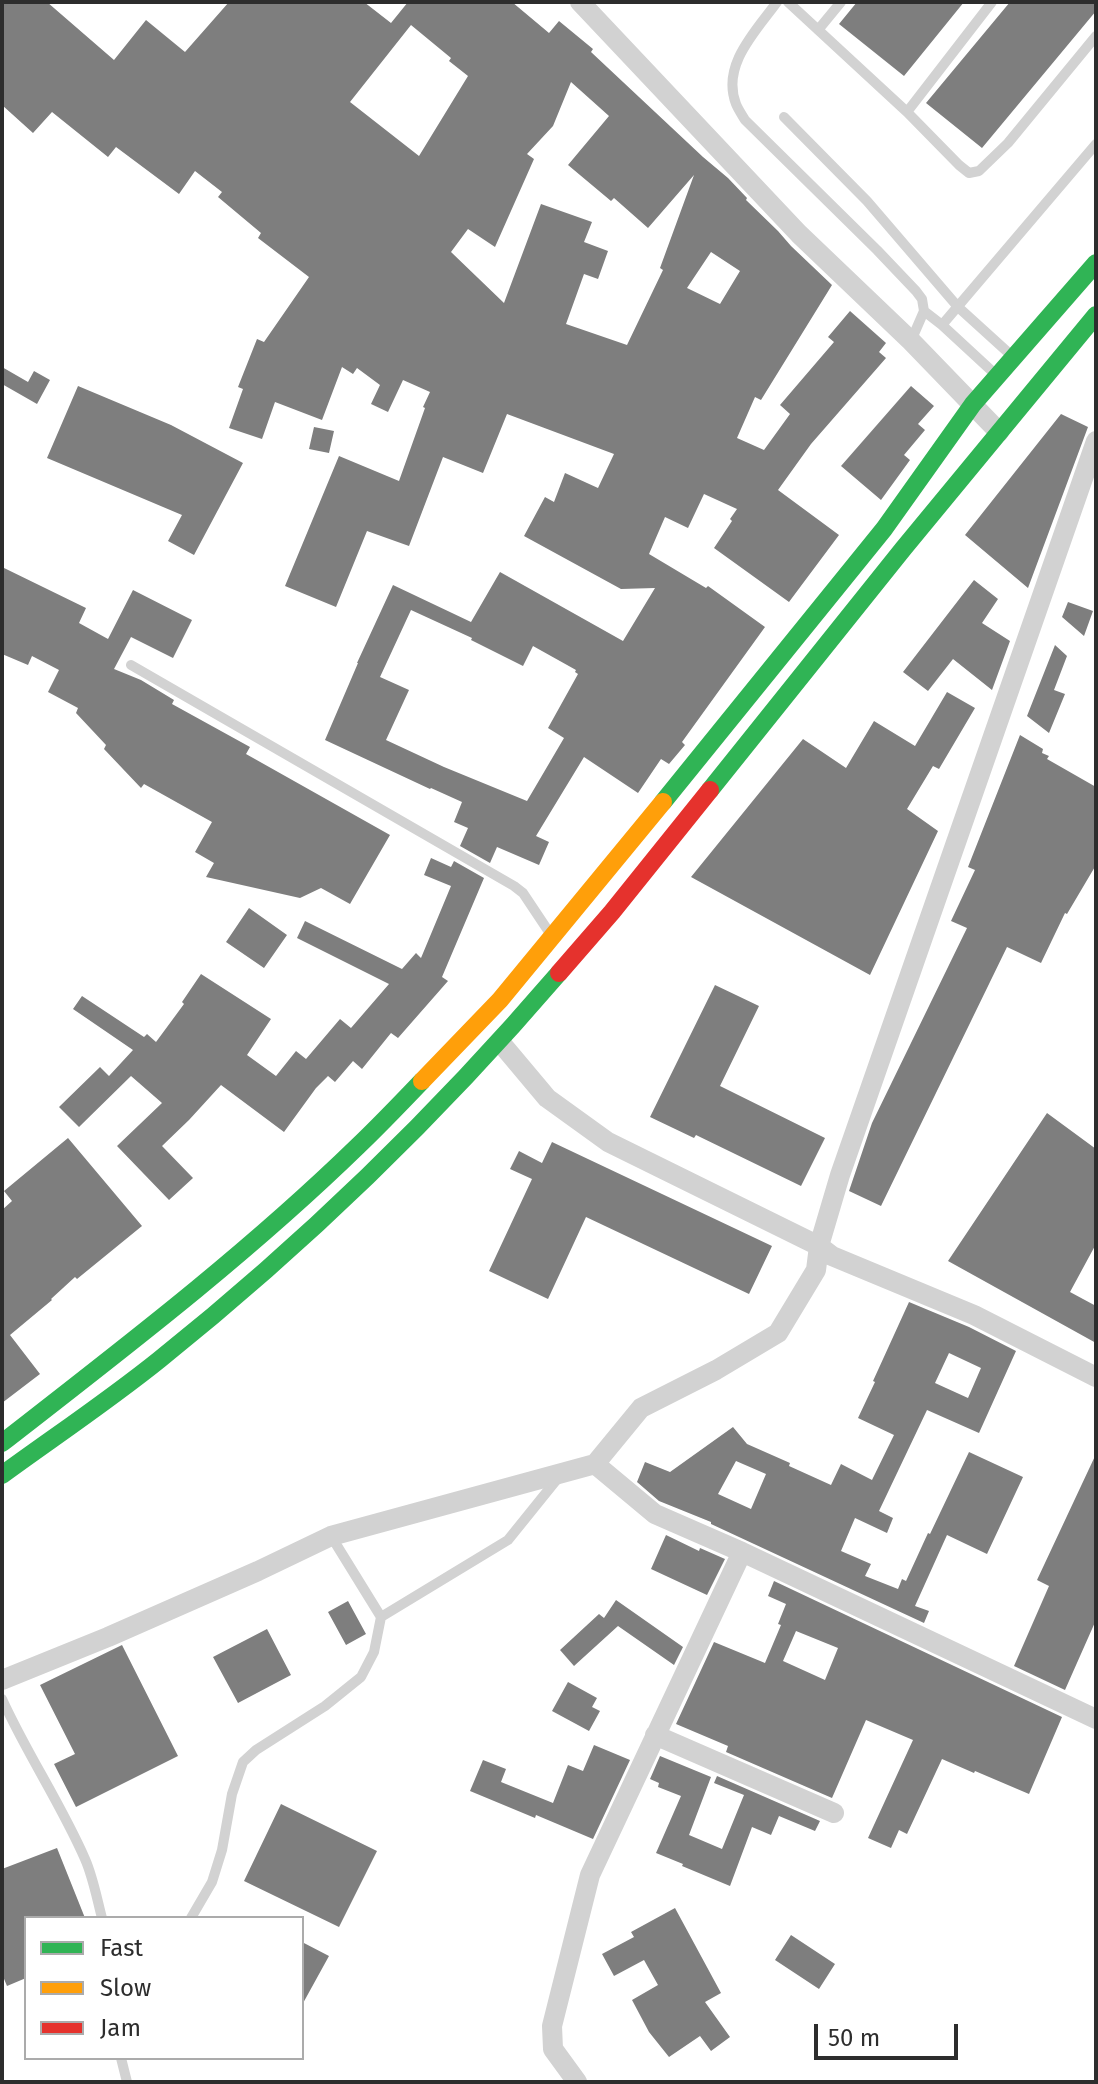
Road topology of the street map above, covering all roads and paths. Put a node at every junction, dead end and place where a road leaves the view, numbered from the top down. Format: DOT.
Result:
graph roads {
  1 [pos="580,2"];
  2 [pos="777,2"];
  3 [pos="788,2"];
  4 [pos="841,2"];
  5 [pos="992,2"];
  6 [pos="818,30"];
  7 [pos="1096,36"];
  8 [pos="907,112"];
  9 [pos="784,117"];
  10 [pos="1096,144"];
  11 [pos="1096,263"];
  12 [pos="958,307"];
  13 [pos="924,311"];
  14 [pos="1096,315"];
  15 [pos="942,325"];
  16 [pos="911,341"];
  17 [pos="1013,357"];
  18 [pos="998,376"];
  19 [pos="973,404"];
  20 [pos="999,432"];
  21 [pos="1096,441"];
  22 [pos="131,665"];
  23 [pos="755,689"];
  24 [pos="777,706"];
  25 [pos="552,937"];
  26 [pos="500,1042"];
  27 [pos="819,1246"];
  28 [pos="1096,1377"];
  29 [pos="2,1443"];
  30 [pos="595,1464"];
  31 [pos="562,1473"];
  32 [pos="2,1475"];
  33 [pos="331,1536"];
  34 [pos="742,1552"];
  35 [pos="381,1617"];
  36 [pos="2,1680"];
  37 [pos="2,1699"];
  38 [pos="1096,1719"];
  39 [pos="655,1735"];
  40 [pos="834,1813"];
  41 [pos="101,1916"];
  42 [pos="192,1916"];
  43 [pos="122,2060"];
  44 [pos="127,2082"];
  45 [pos="577,2082"];
  1 -- 16 [label="street"];
  2 -- 13 [label="lane"];
  3 -- 6 [label="lane"];
  4 -- 6 [label="lane"];
  5 -- 8 [label="lane"];
  6 -- 8 [label="lane"];
  7 -- 8 [label="lane"];
  9 -- 12 [label="lane"];
  10 -- 12 [label="lane"];
  11 -- 17 [label="main road"];
  12 -- 15 [label="lane"];
  12 -- 17 [label="lane"];
  13 -- 15 [label="lane"];
  13 -- 16 [label="lane"];
  14 -- 20 [label="main road"];
  15 -- 18 [label="lane"];
  16 -- 19 [label="street"];
  17 -- 18 [label="main road"];
  18 -- 19 [label="main road"];
  19 -- 20 [label="street"];
  19 -- 23 [label="main road"];
  20 -- 24 [label="main road"];
  21 -- 27 [label="street"];
  22 -- 25 [label="lane"];
  23 -- 24 [label="main road"];
  23 -- 25 [label="main road"];
  24 -- 26 [label="main road"];
  25 -- 29 [label="main road"];
  26 -- 27 [label="street"];
  26 -- 32 [label="main road"];
  27 -- 28 [label="street"];
  27 -- 30 [label="street"];
  30 -- 31 [label="street"];
  30 -- 34 [label="street"];
  31 -- 33 [label="street"];
  31 -- 35 [label="lane"];
  33 -- 35 [label="lane"];
  33 -- 36 [label="street"];
  34 -- 38 [label="street"];
  34 -- 39 [label="street"];
  35 -- 42 [label="lane"];
  37 -- 41 [label="lane"];
  39 -- 40 [label="street"];
  39 -- 45 [label="street"];
  43 -- 44 [label="lane"];
}
